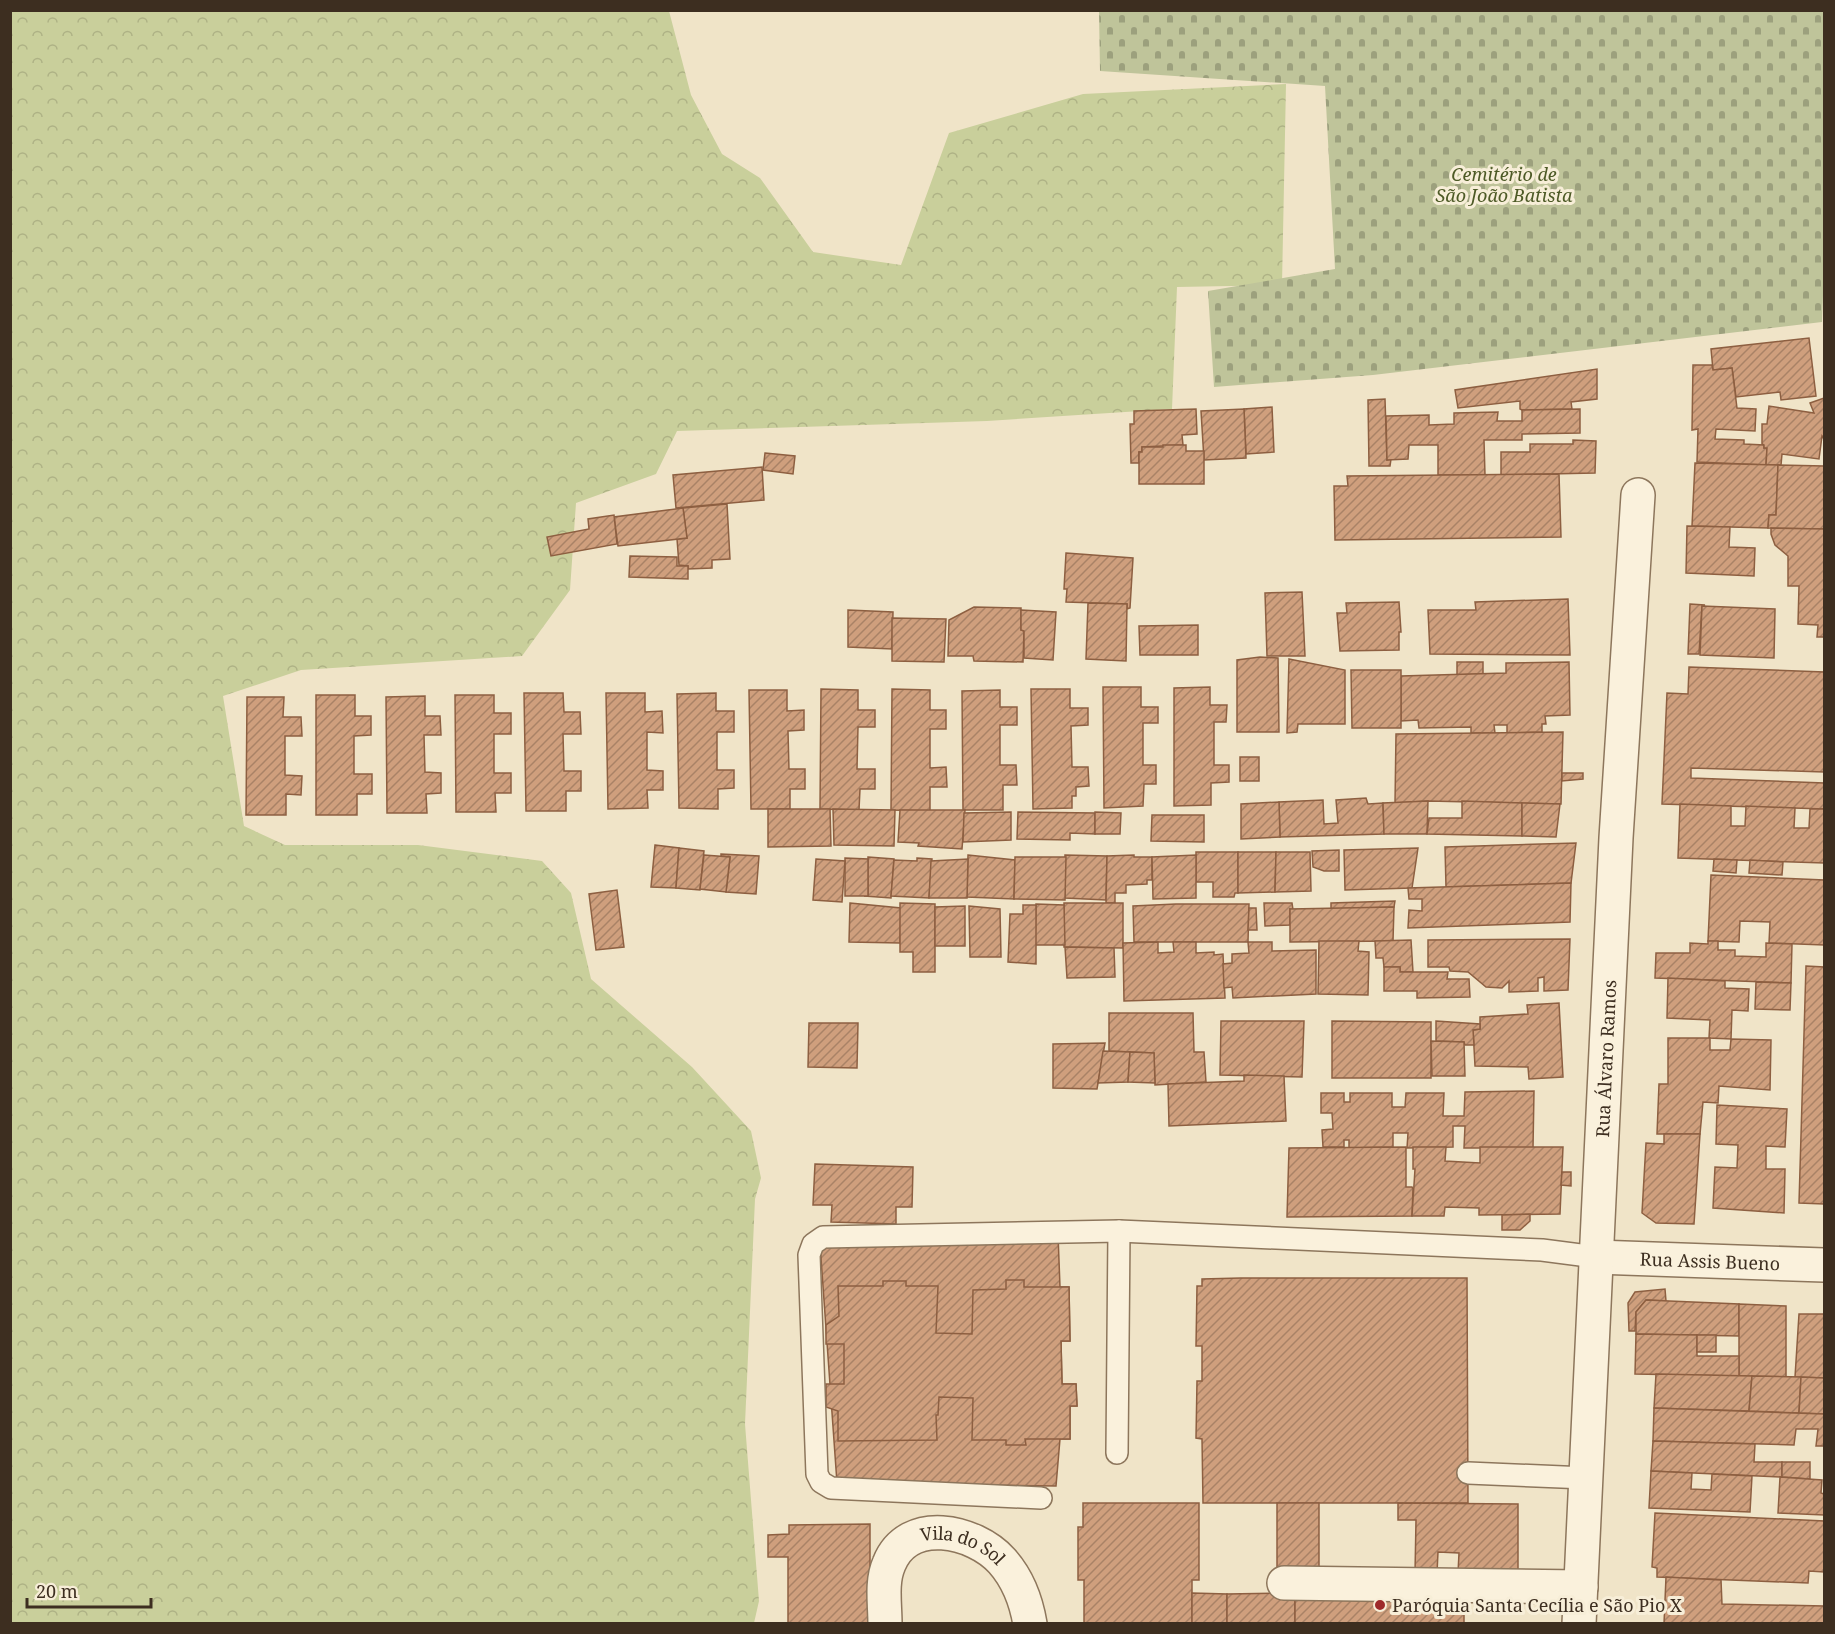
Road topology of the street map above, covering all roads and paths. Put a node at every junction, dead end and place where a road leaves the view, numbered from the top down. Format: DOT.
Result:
graph roads {
  1 [pos="1638,495"];
  2 [pos="1119,1231"];
  3 [pos="1596,1257"];
  4 [pos="1824,1265"];
  5 [pos="1117,1453"];
  6 [pos="1468,1473"];
  7 [pos="1586,1478"];
  8 [pos="1041,1498"];
  9 [pos="1284,1583"];
  10 [pos="1581,1587"];
  11 [pos="885,1623"];
  12 [pos="1030,1623"];
  13 [pos="1579,1623"];
  1 -- 3 [label="street, Rua Álvaro Ramos"];
  2 -- 3 [label="lane"];
  2 -- 5 [label="lane"];
  2 -- 8 [label="lane"];
  3 -- 4 [label="street, Rua Assis Bueno"];
  3 -- 7 [label="street, Rua Álvaro Ramos"];
  6 -- 7 [label="lane"];
  7 -- 10 [label="street, Rua Álvaro Ramos"];
  9 -- 10 [label="street"];
  10 -- 13 [label="street, Rua Álvaro Ramos"];
  11 -- 12 [label="street, Vila do Sol"];
}
